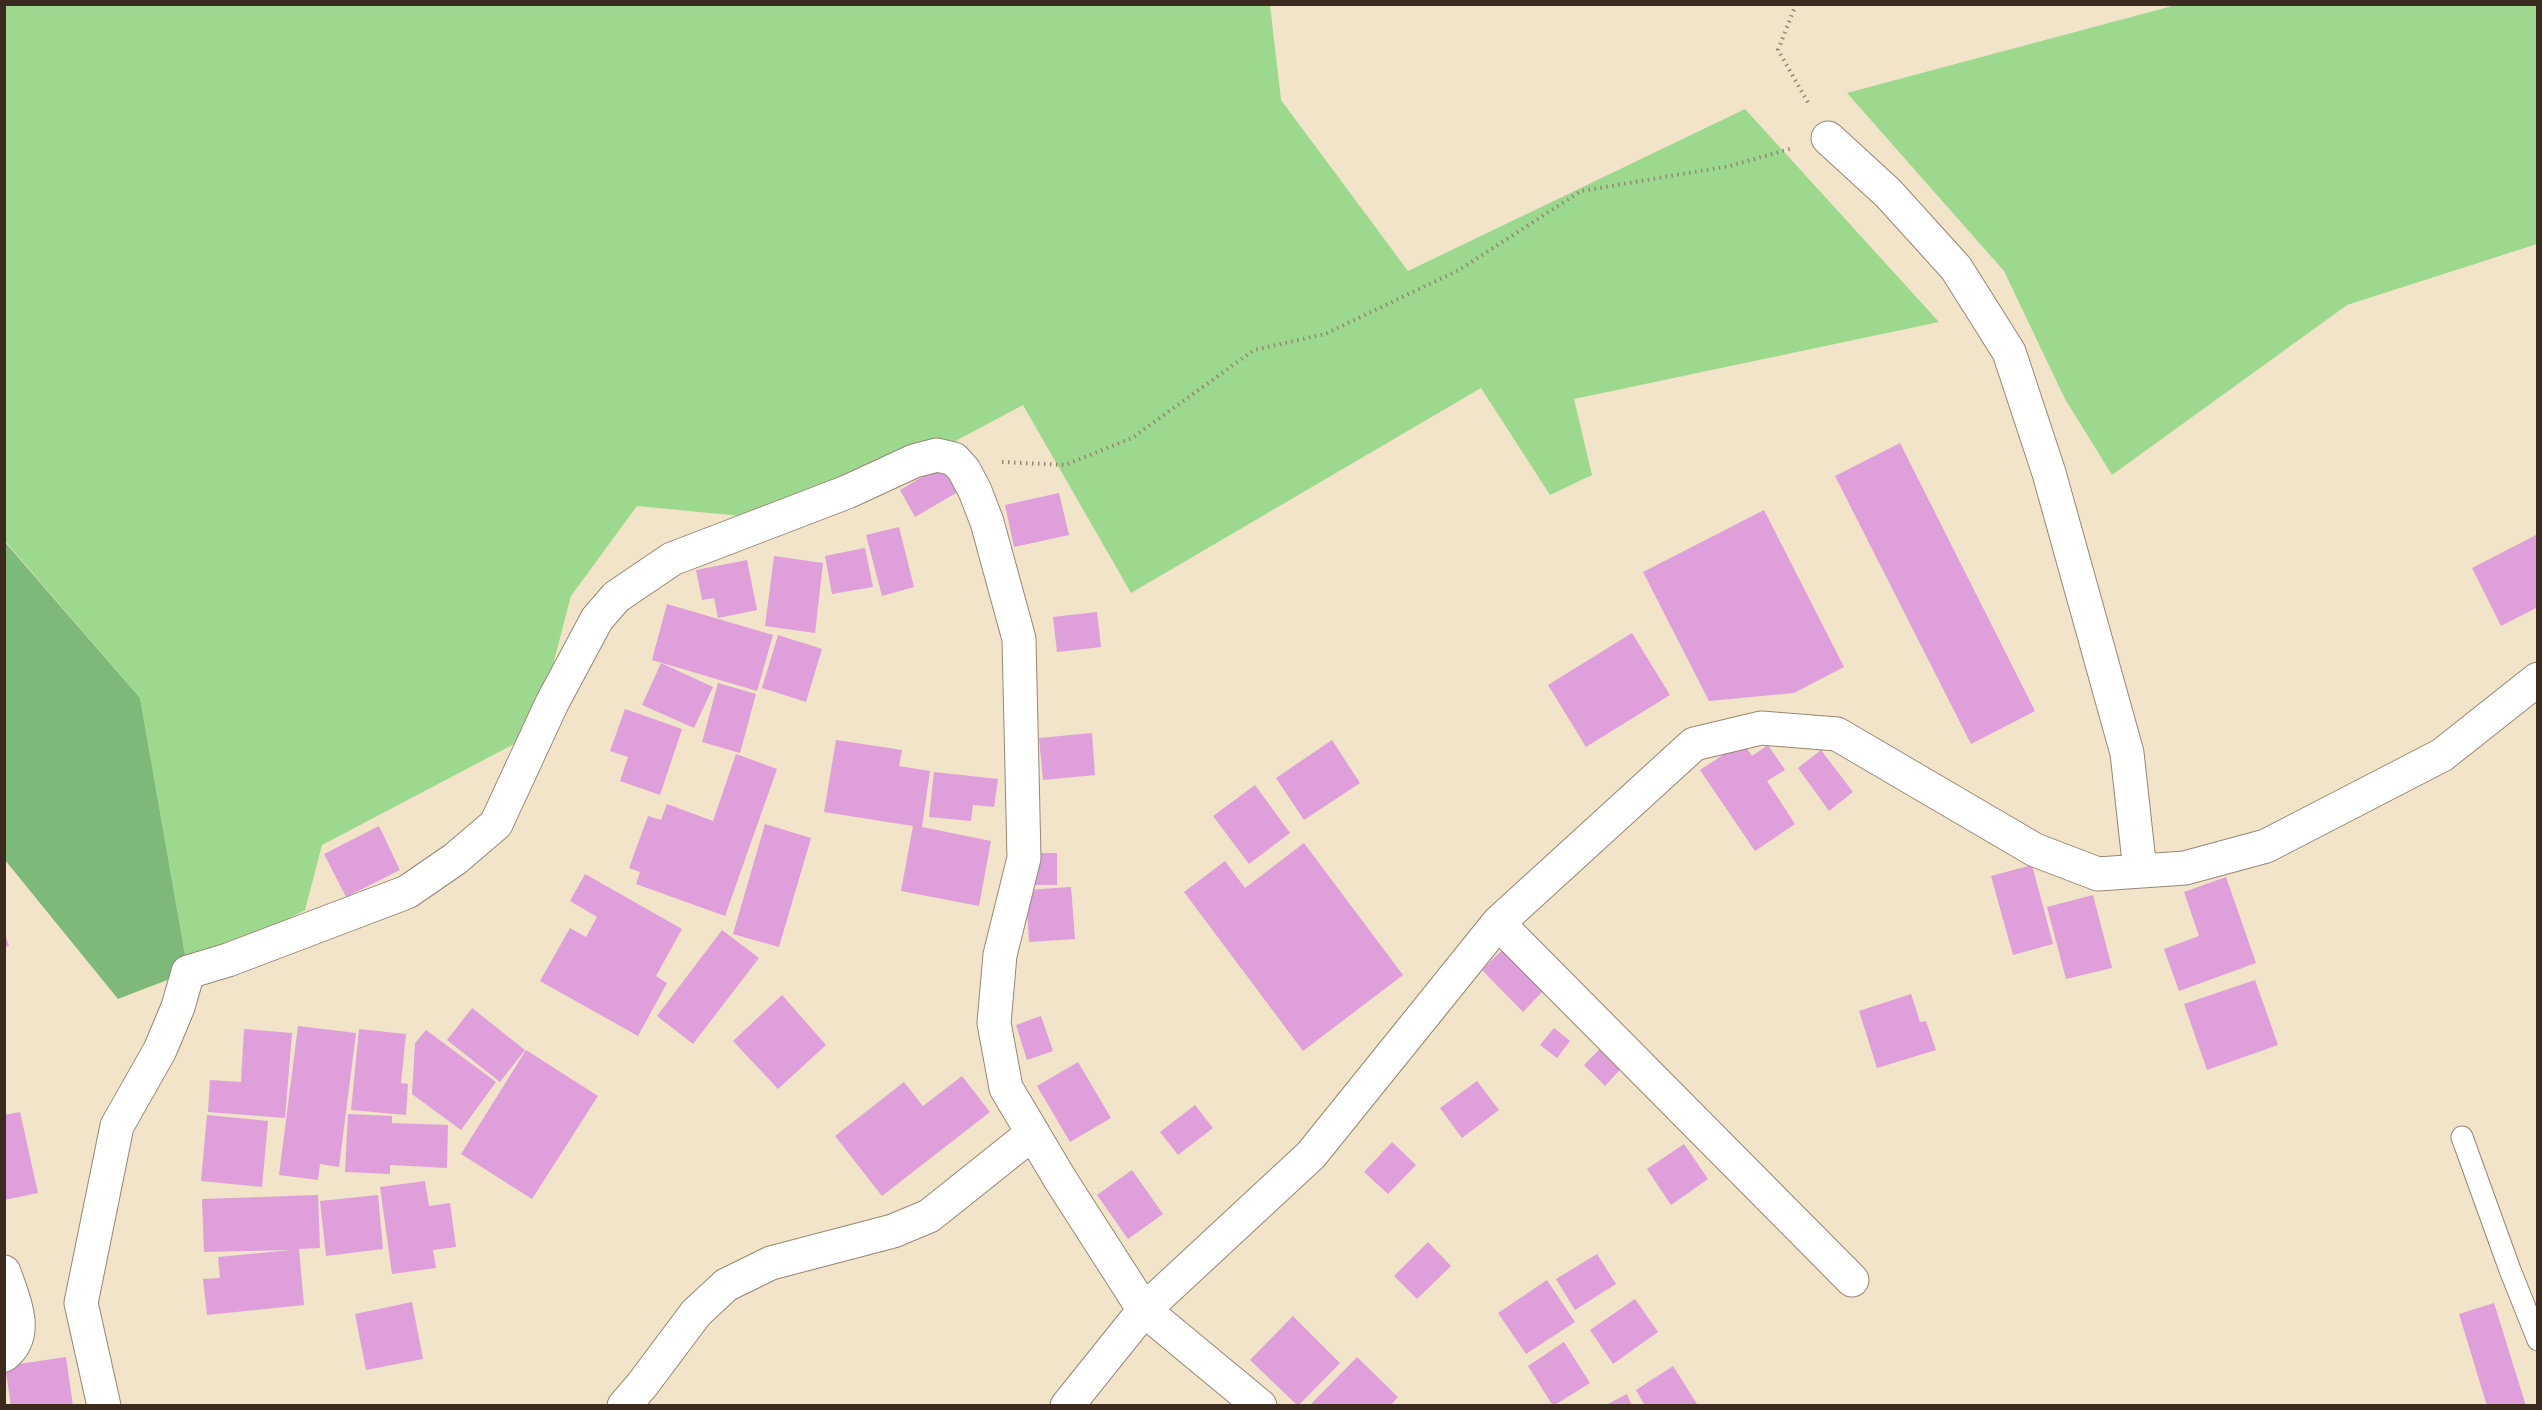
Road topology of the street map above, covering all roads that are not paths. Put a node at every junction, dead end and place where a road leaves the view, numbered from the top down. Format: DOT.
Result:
graph roads {
  1 [pos="1828,138"];
  2 [pos="2538,679"];
  3 [pos="2140,871"];
  4 [pos="1498,923"];
  5 [pos="1033,1133"];
  6 [pos="2462,1137"];
  7 [pos="4,1272"];
  8 [pos="1851,1280"];
  9 [pos="1144,1310"];
  10 [pos="2538,1340"];
  11 [pos="4,1355"];
  12 [pos="104,1406"];
  13 [pos="624,1406"];
  14 [pos="1067,1406"];
  15 [pos="1260,1406"];
  1 -- 3 [label="street"];
  2 -- 3 [label="street"];
  3 -- 4 [label="street"];
  4 -- 8 [label="street"];
  4 -- 9 [label="street"];
  5 -- 9 [label="street"];
  5 -- 12 [label="street"];
  5 -- 13 [label="street"];
  6 -- 10 [label="lane"];
  7 -- 11 [label="street"];
  9 -- 14 [label="street"];
  9 -- 15 [label="street"];
}
